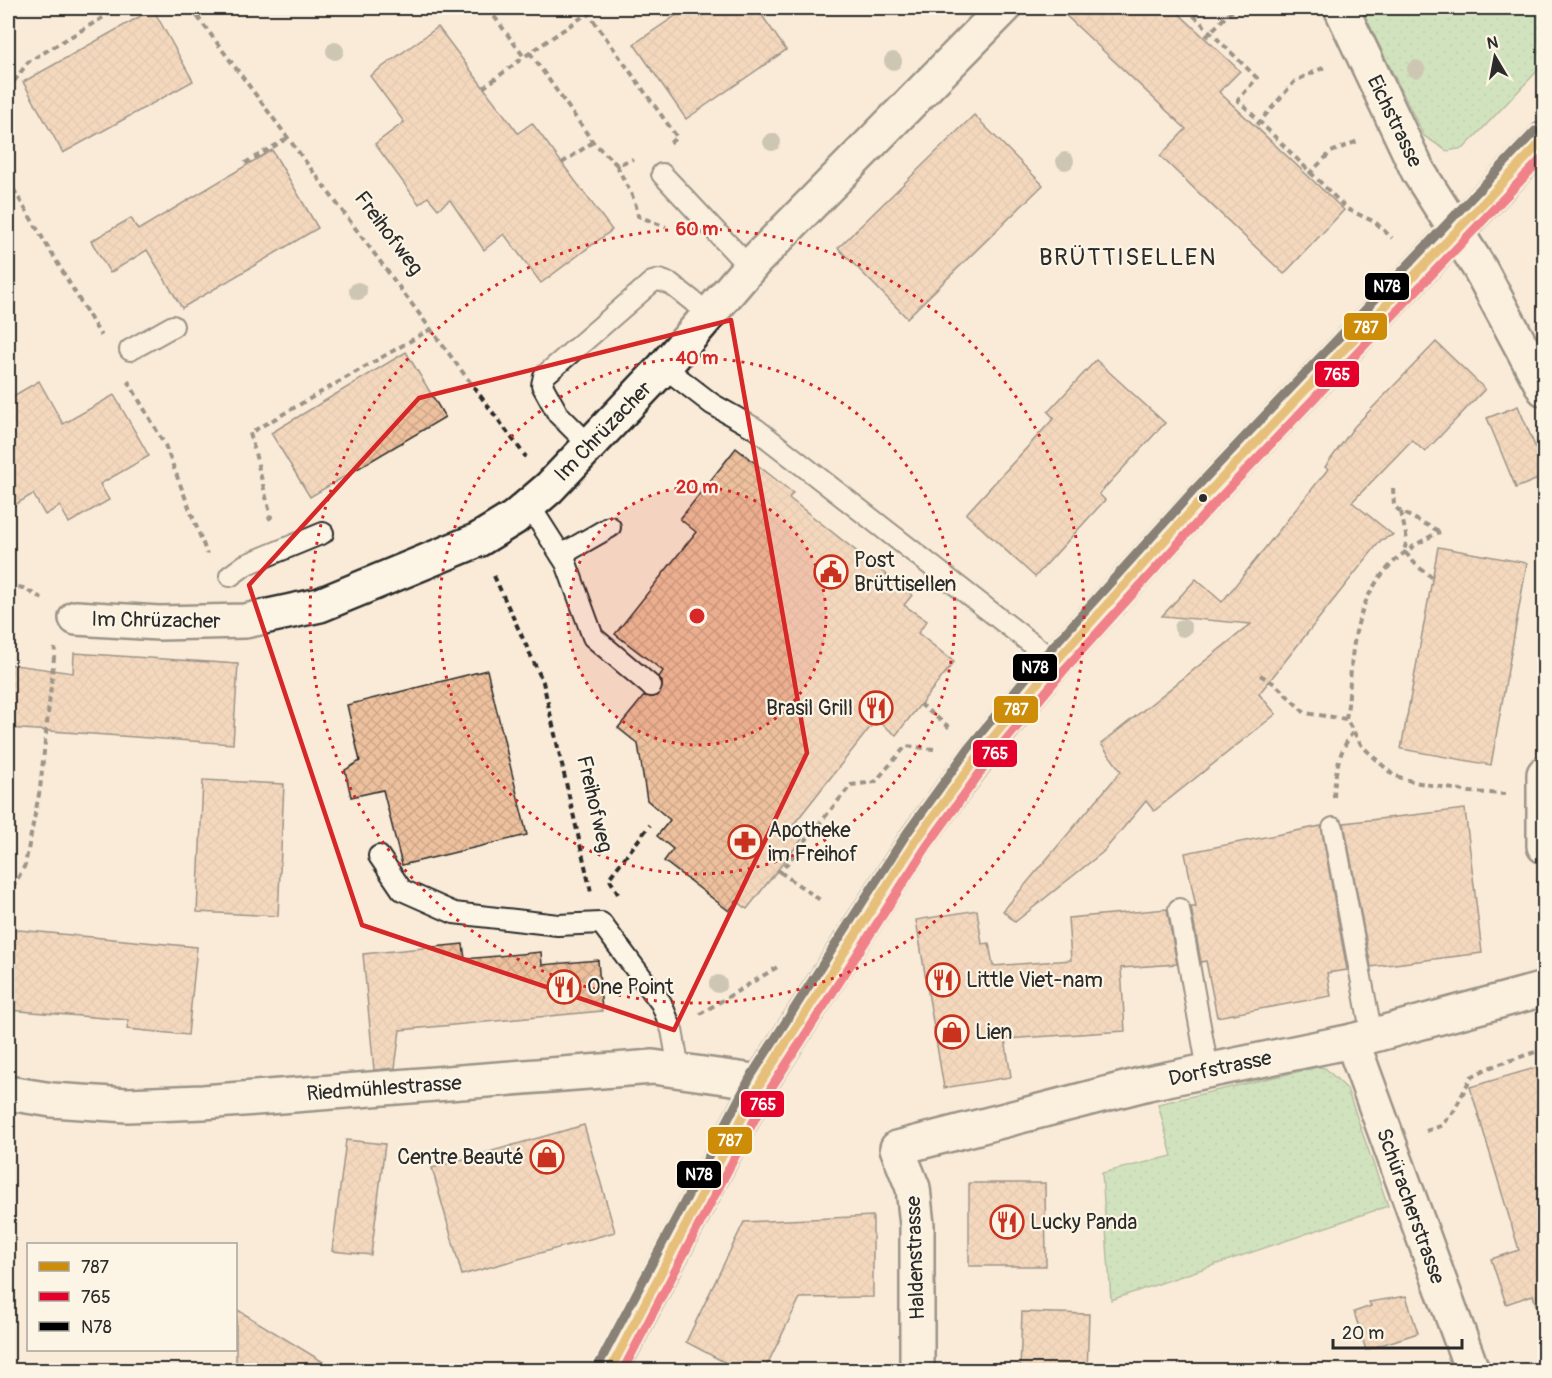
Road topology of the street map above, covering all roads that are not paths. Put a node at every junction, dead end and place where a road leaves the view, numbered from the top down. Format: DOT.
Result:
graph roads {
  1 [pos="1004,8"];
  2 [pos="1341,8"];
  3 [pos="1545,138"];
  4 [pos="662,174"];
  5 [pos="1455,231"];
  6 [pos="750,268"];
  7 [pos="709,314"];
  8 [pos="172,326"];
  9 [pos="130,350"];
  10 [pos="664,367"];
  11 [pos="1545,389"];
  12 [pos="589,445"];
  13 [pos="539,496"];
  14 [pos="610,527"];
  15 [pos="323,533"];
  16 [pos="561,555"];
  17 [pos="230,576"];
  18 [pos="76,618"];
  19 [pos="1055,662"];
  20 [pos="651,686"];
  21 [pos="1545,774"];
  22 [pos="1544,795"];
  23 [pos="1333,828"];
  24 [pos="1545,846"];
  25 [pos="379,856"];
  26 [pos="1179,909"];
  27 [pos="1545,989"];
  28 [pos="1362,1038"];
  29 [pos="679,1069"];
  30 [pos="1208,1070"];
  31 [pos="760,1082"];
  32 [pos="8,1093"];
  33 [pos="897,1148"];
  34 [pos="610,1371"];
  35 [pos="917,1371"];
  36 [pos="1472,1371"];
  1 -- 6 [label="street, Im Chrüzacher"];
  2 -- 5 [label="street, Eichstrasse"];
  3 -- 5 [label="street"];
  4 -- 6 [label="lane"];
  5 -- 11 [label="street, Eichstrasse"];
  5 -- 19 [label="street"];
  6 -- 7 [label="street, Im Chrüzacher"];
  7 -- 10 [label="street, Im Chrüzacher"];
  7 -- 12 [label="lane"];
  8 -- 9 [label="lane"];
  10 -- 12 [label="street, Im Chrüzacher"];
  10 -- 19 [label="lane"];
  12 -- 13 [label="street, Im Chrüzacher"];
  13 -- 16 [label="lane"];
  13 -- 18 [label="street, Im Chrüzacher"];
  14 -- 16 [label="lane"];
  15 -- 17 [label="lane"];
  16 -- 20 [label="lane"];
  19 -- 31 [label="street"];
  21 -- 22 [label="street"];
  22 -- 24 [label="street"];
  23 -- 28 [label="lane"];
  25 -- 29 [label="lane"];
  26 -- 30 [label="lane"];
  27 -- 28 [label="street, Dorfstrasse"];
  28 -- 30 [label="street, Dorfstrasse"];
  28 -- 36 [label="street, Schüracherstrasse"];
  29 -- 31 [label="street, Riedmühlestrasse"];
  29 -- 32 [label="street, Riedmühlestrasse"];
  30 -- 33 [label="street, Dorfstrasse"];
  31 -- 34 [label="street"];
  33 -- 35 [label="street, Haldenstrasse"];
}
